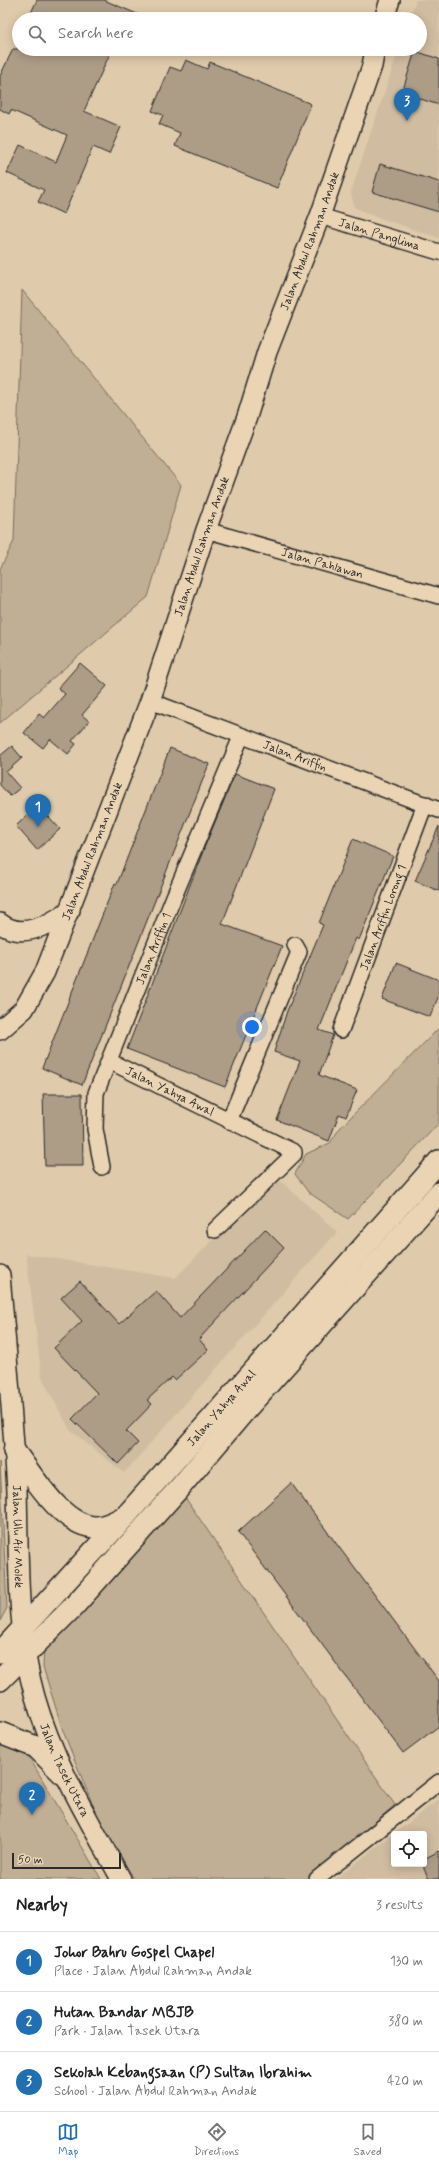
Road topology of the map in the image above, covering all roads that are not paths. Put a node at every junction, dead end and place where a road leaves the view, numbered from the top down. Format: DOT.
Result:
graph roads {
  1 [pos="390,0"];
  2 [pos="386,12"];
  3 [pos="374,56"];
  4 [pos="320,216"];
  5 [pos="439,252"];
  6 [pos="206,530"];
  7 [pos="439,596"];
  8 [pos="150,701"];
  9 [pos="241,736"];
  10 [pos="425,804"];
  11 [pos="439,810"];
  12 [pos="70,910"];
  13 [pos="0,923"];
  14 [pos="295,945"];
  15 [pos="0,1030"];
  16 [pos="341,1030"];
  17 [pos="109,1061"];
  18 [pos="229,1121"];
  19 [pos="439,1161"];
  20 [pos="102,1166"];
  21 [pos="439,1193"];
  22 [pos="215,1230"];
  23 [pos="0,1275"];
  24 [pos="14,1451"];
  25 [pos="124,1518"];
  26 [pos="22,1631"];
  27 [pos="0,1653"];
  28 [pos="25,1655"];
  29 [pos="0,1680"];
  30 [pos="0,1733"];
  31 [pos="63,1774"];
  32 [pos="439,1782"];
  33 [pos="121,1879"];
  34 [pos="317,1879"];
  1 -- 2 [label="street"];
  3 -- 4 [label="street, Jalan Abdul Rahman Andak"];
  4 -- 5 [label="street, Jalan Panglima"];
  4 -- 6 [label="street, Jalan Abdul Rahman Andak"];
  6 -- 7 [label="street, Jalan Pahlawan"];
  6 -- 8 [label="street, Jalan Abdul Rahman Andak"];
  8 -- 9 [label="street, Jalan Ariffin"];
  8 -- 12 [label="street, Jalan Abdul Rahman Andak"];
  9 -- 10 [label="street, Jalan Ariffin"];
  9 -- 17 [label="street, Jalan Ariffin 1"];
  10 -- 11 [label="street, Jalan Ariffin"];
  10 -- 16 [label="street, Jalan Ariffin Lorong 1"];
  12 -- 13 [label="street"];
  12 -- 15 [label="street, Jalan Abdul Rahman Andak"];
  14 -- 18 [label="street"];
  17 -- 18 [label="street, Jalan Yahya Awal"];
  17 -- 20 [label="street, Jalan Ariffin 1"];
  18 -- 22 [label="street, Jalan Yahya Awal"];
  19 -- 25 [label="main road, Jalan Yahya Awal"];
  21 -- 28 [label="main road, Jalan Yahya Awal"];
  23 -- 24 [label="street, Jalan Ulu Air Molek"];
  24 -- 25 [label="main road"];
  24 -- 26 [label="street, Jalan Ulu Air Molek"];
  25 -- 26 [label="main road, Jalan Yahya Awal"];
  26 -- 27 [label="main road, Jalan Yahya Awal"];
  26 -- 28 [label="street, Jalan Ulu Air Molek"];
  28 -- 29 [label="main road, Jalan Yahya Awal"];
  28 -- 31 [label="street, Jalan Tasek Utara"];
  30 -- 31 [label="main road"];
  31 -- 33 [label="street, Jalan Tasek Utara"];
  32 -- 34 [label="street"];
}
